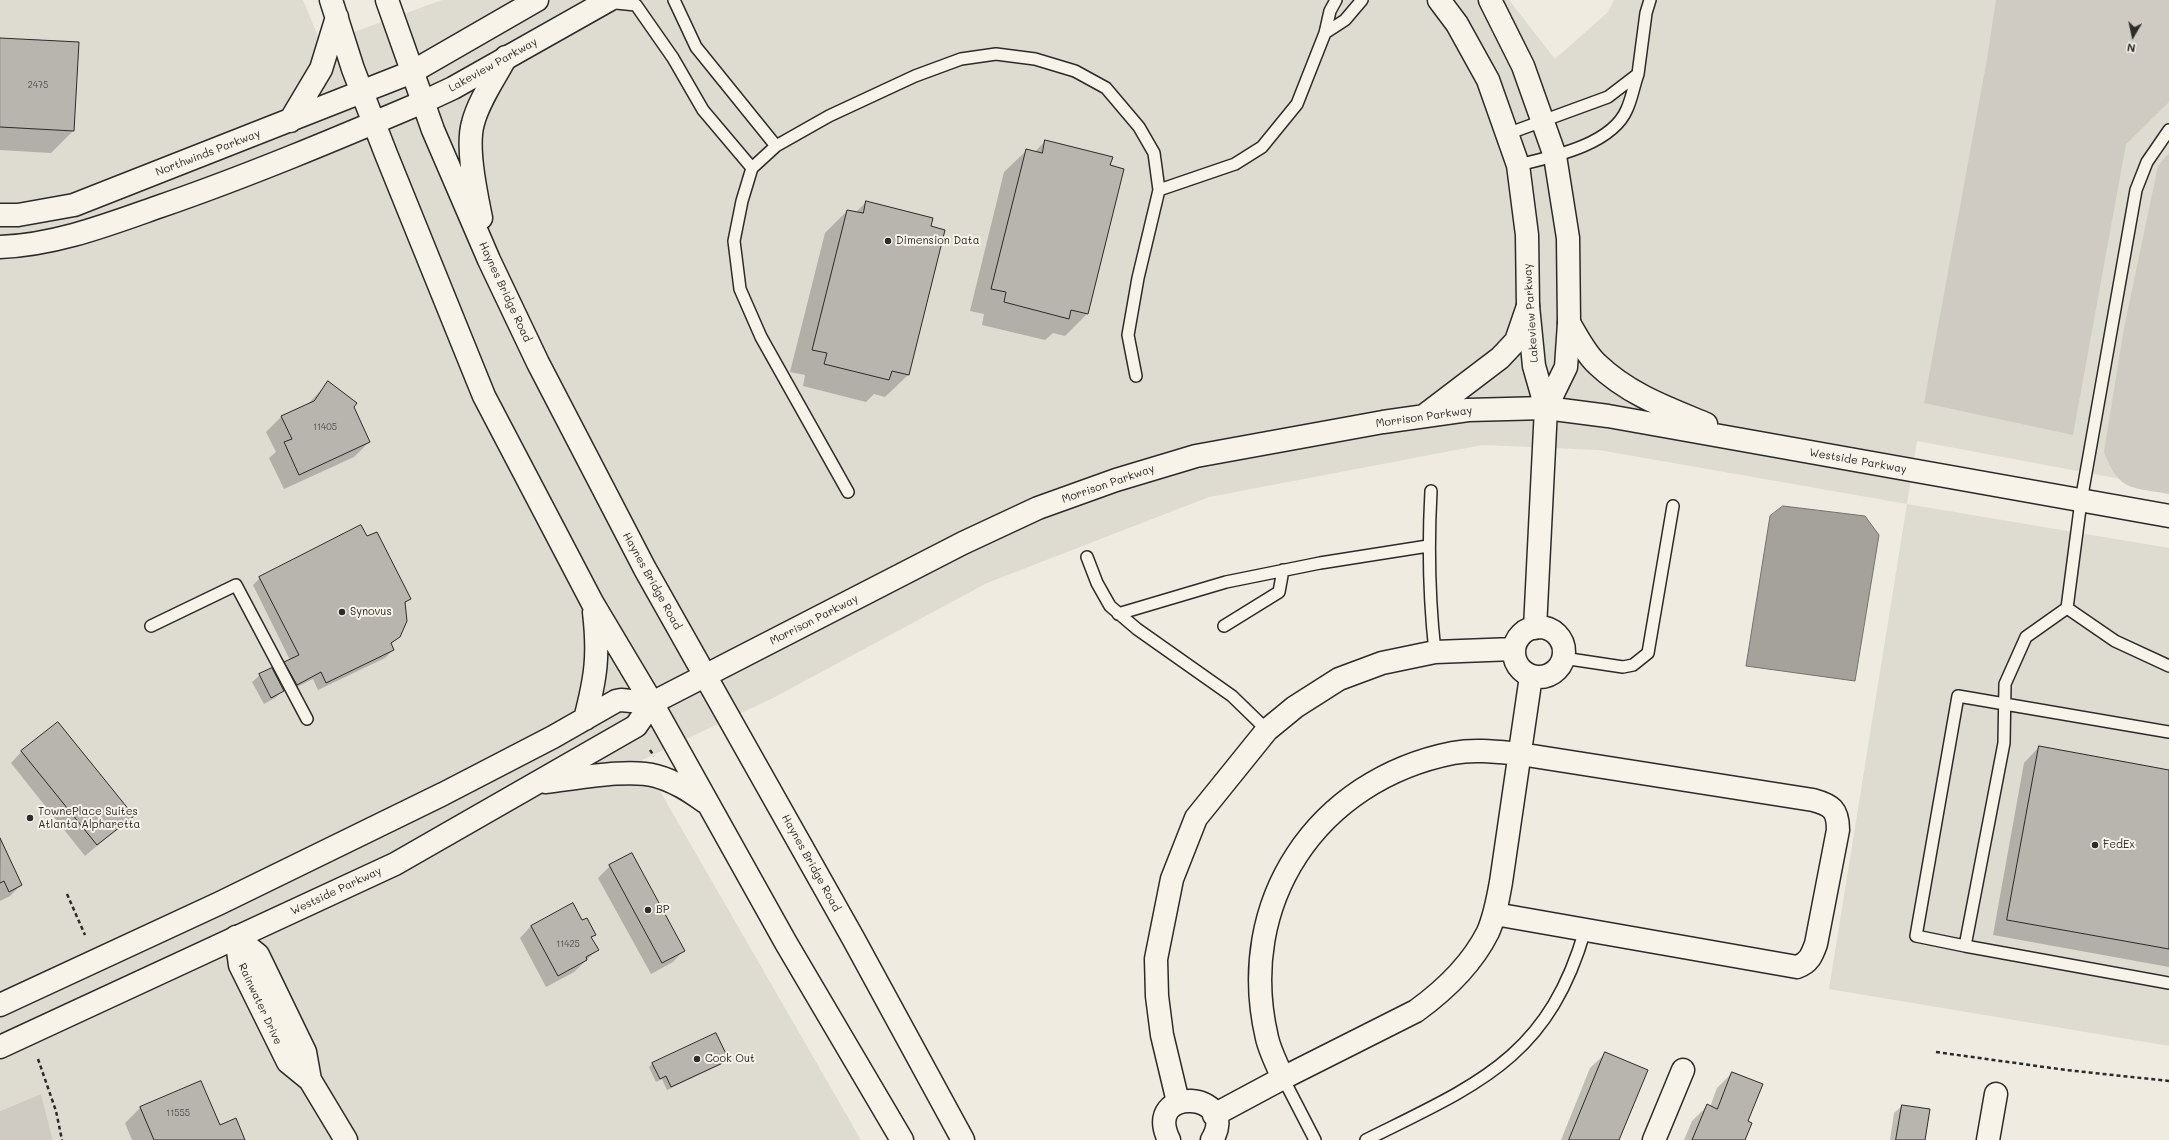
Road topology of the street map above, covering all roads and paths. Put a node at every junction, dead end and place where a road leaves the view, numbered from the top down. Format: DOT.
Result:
graph roads {
  1 [pos="387,0"];
  2 [pos="537,0"];
  3 [pos="674,0"];
  4 [pos="1336,0"];
  5 [pos="1362,0"];
  6 [pos="1439,0"];
  7 [pos="1490,0"];
  8 [pos="1650,0"];
  9 [pos="608,1"];
  10 [pos="334,8"];
  11 [pos="1326,33"];
  12 [pos="506,58"];
  13 [pos="412,72"];
  14 [pos="1638,74"];
  15 [pos="362,92"];
  16 [pos="423,102"];
  17 [pos="290,121"];
  18 [pos="1542,121"];
  19 [pos="374,123"];
  20 [pos="2169,130"];
  21 [pos="1507,134"];
  22 [pos="776,146"];
  23 [pos="1555,156"];
  24 [pos="1518,165"];
  25 [pos="752,168"];
  26 [pos="1159,190"];
  27 [pos="0,215"];
  28 [pos="0,247"];
  29 [pos="489,260"];
  30 [pos="1528,306"];
  31 [pos="1569,323"];
  32 [pos="1136,376"];
  33 [pos="1546,408"];
  34 [pos="1424,416"];
  35 [pos="1746,441"];
  36 [pos="1430,491"];
  37 [pos="848,492"];
  38 [pos="2082,500"];
  39 [pos="1673,506"];
  40 [pos="2169,516"];
  41 [pos="1428,546"];
  42 [pos="1087,558"];
  43 [pos="1283,570"];
  44 [pos="593,604"];
  45 [pos="2067,608"];
  46 [pos="1118,614"];
  47 [pos="151,626"];
  48 [pos="1224,626"];
  49 [pos="1536,628"];
  50 [pos="1514,649"];
  51 [pos="1435,652"];
  52 [pos="1563,658"];
  53 [pos="2169,666"];
  54 [pos="706,676"];
  55 [pos="1531,676"];
  56 [pos="652,703"];
  57 [pos="2005,703"];
  58 [pos="307,719"];
  59 [pos="585,719"];
  60 [pos="1267,730"];
  61 [pos="2169,732"];
  62 [pos="1520,754"];
  63 [pos="535,784"];
  64 [pos="709,805"];
  65 [pos="67,894"];
  66 [pos="1495,914"];
  67 [pos="1585,930"];
  68 [pos="85,935"];
  69 [pos="236,937"];
  70 [pos="1965,946"];
  71 [pos="2169,983"];
  72 [pos="0,1005"];
  73 [pos="0,1047"];
  74 [pos="1936,1052"];
  75 [pos="38,1059"];
  76 [pos="1683,1070"];
  77 [pos="1283,1078"];
  78 [pos="2169,1082"];
  79 [pos="1996,1094"];
  80 [pos="1178,1102"];
  81 [pos="1214,1115"];
  82 [pos="62,1140"];
  83 [pos="346,1140"];
  84 [pos="902,1140"];
  85 [pos="963,1140"];
  86 [pos="1168,1140"];
  87 [pos="1212,1140"];
  88 [pos="1315,1140"];
  89 [pos="1366,1140"];
  90 [pos="1654,1140"];
  91 [pos="1988,1140"];
  1 -- 13 [label="main road, Haynes Bridge Road"];
  2 -- 13 [label="main road"];
  3 -- 22 [label="lane"];
  4 -- 11 [label="lane"];
  5 -- 11 [label="lane"];
  6 -- 21 [label="main road, Lakeview Parkway"];
  7 -- 18 [label="main road"];
  8 -- 14 [label="lane"];
  9 -- 12 [label="main road, Lakeview Parkway"];
  9 -- 25 [label="lane"];
  10 -- 15 [label="main road"];
  10 -- 17 [label="main road"];
  11 -- 26 [label="lane"];
  12 -- 16 [label="main road, Lakeview Parkway"];
  12 -- 29 [label="main road"];
  13 -- 15 [label="main road, Northwinds Parkway"];
  13 -- 16 [label="main road, Haynes Bridge Road"];
  14 -- 18 [label="lane"];
  14 -- 23 [label="lane"];
  15 -- 17 [label="main road, Northwinds Parkway"];
  15 -- 19 [label="main road"];
  16 -- 19 [label="main road, Lakeview Parkway"];
  16 -- 29 [label="main road, Haynes Bridge Road"];
  17 -- 27 [label="main road, Northwinds Parkway"];
  18 -- 21 [label="lane"];
  18 -- 23 [label="main road"];
  19 -- 28 [label="main road"];
  19 -- 44 [label="main road"];
  20 -- 38 [label="lane"];
  21 -- 24 [label="main road, Lakeview Parkway"];
  22 -- 25 [label="lane"];
  22 -- 26 [label="lane"];
  23 -- 24 [label="lane"];
  23 -- 31 [label="main road"];
  24 -- 30 [label="main road, Lakeview Parkway"];
  25 -- 37 [label="lane"];
  26 -- 32 [label="lane"];
  29 -- 54 [label="main road, Haynes Bridge Road"];
  30 -- 33 [label="main road, Lakeview Parkway"];
  30 -- 34 [label="main road"];
  31 -- 33 [label="main road"];
  31 -- 35 [label="main road"];
  33 -- 34 [label="main road, Morrison Parkway"];
  33 -- 35 [label="main road, Westside Parkway"];
  33 -- 49 [label="main road"];
  34 -- 54 [label="main road, Morrison Parkway"];
  35 -- 38 [label="main road, Westside Parkway"];
  36 -- 41 [label="lane"];
  38 -- 40 [label="main road, Westside Parkway"];
  38 -- 45 [label="lane"];
  39 -- 52 [label="lane"];
  41 -- 43 [label="lane"];
  41 -- 51 [label="lane"];
  42 -- 46 [label="lane"];
  43 -- 46 [label="lane"];
  43 -- 48 [label="lane"];
  44 -- 56 [label="main road"];
  44 -- 59 [label="main road"];
  45 -- 53 [label="lane"];
  45 -- 57 [label="lane"];
  46 -- 60 [label="lane"];
  47 -- 58 [label="lane"];
  49 -- 50 [label="main road"];
  49 -- 52 [label="main road"];
  50 -- 51 [label="main road"];
  50 -- 55 [label="main road"];
  51 -- 60 [label="main road"];
  52 -- 55 [label="main road"];
  54 -- 56 [label="main road, Westside Parkway"];
  54 -- 85 [label="main road, Haynes Bridge Road"];
  55 -- 62 [label="main road"];
  56 -- 59 [label="main road"];
  56 -- 63 [label="main road, Westside Parkway"];
  56 -- 64 [label="main road"];
  57 -- 61 [label="lane"];
  57 -- 70 [label="lane"];
  57 -- 70 [label="lane"];
  59 -- 72 [label="main road"];
  60 -- 80 [label="main road"];
  62 -- 66 [label="main road"];
  62 -- 67 [label="main road"];
  62 -- 77 [label="main road"];
  63 -- 64 [label="main road"];
  63 -- 69 [label="main road, Westside Parkway"];
  64 -- 84 [label="main road"];
  65 -- 68 [label="path"];
  66 -- 67 [label="main road"];
  66 -- 77 [label="main road"];
  67 -- 89 [label="lane"];
  69 -- 73 [label="main road, Westside Parkway"];
  69 -- 83 [label="main road, Rainwater Drive"];
  70 -- 71 [label="lane"];
  74 -- 78 [label="path"];
  75 -- 82 [label="path"];
  76 -- 90 [label="main road"];
  77 -- 81 [label="main road"];
  77 -- 88 [label="lane"];
  79 -- 91 [label="main road"];
  80 -- 81 [label="main road"];
  80 -- 86 [label="main road"];
  81 -- 87 [label="main road"];
}
